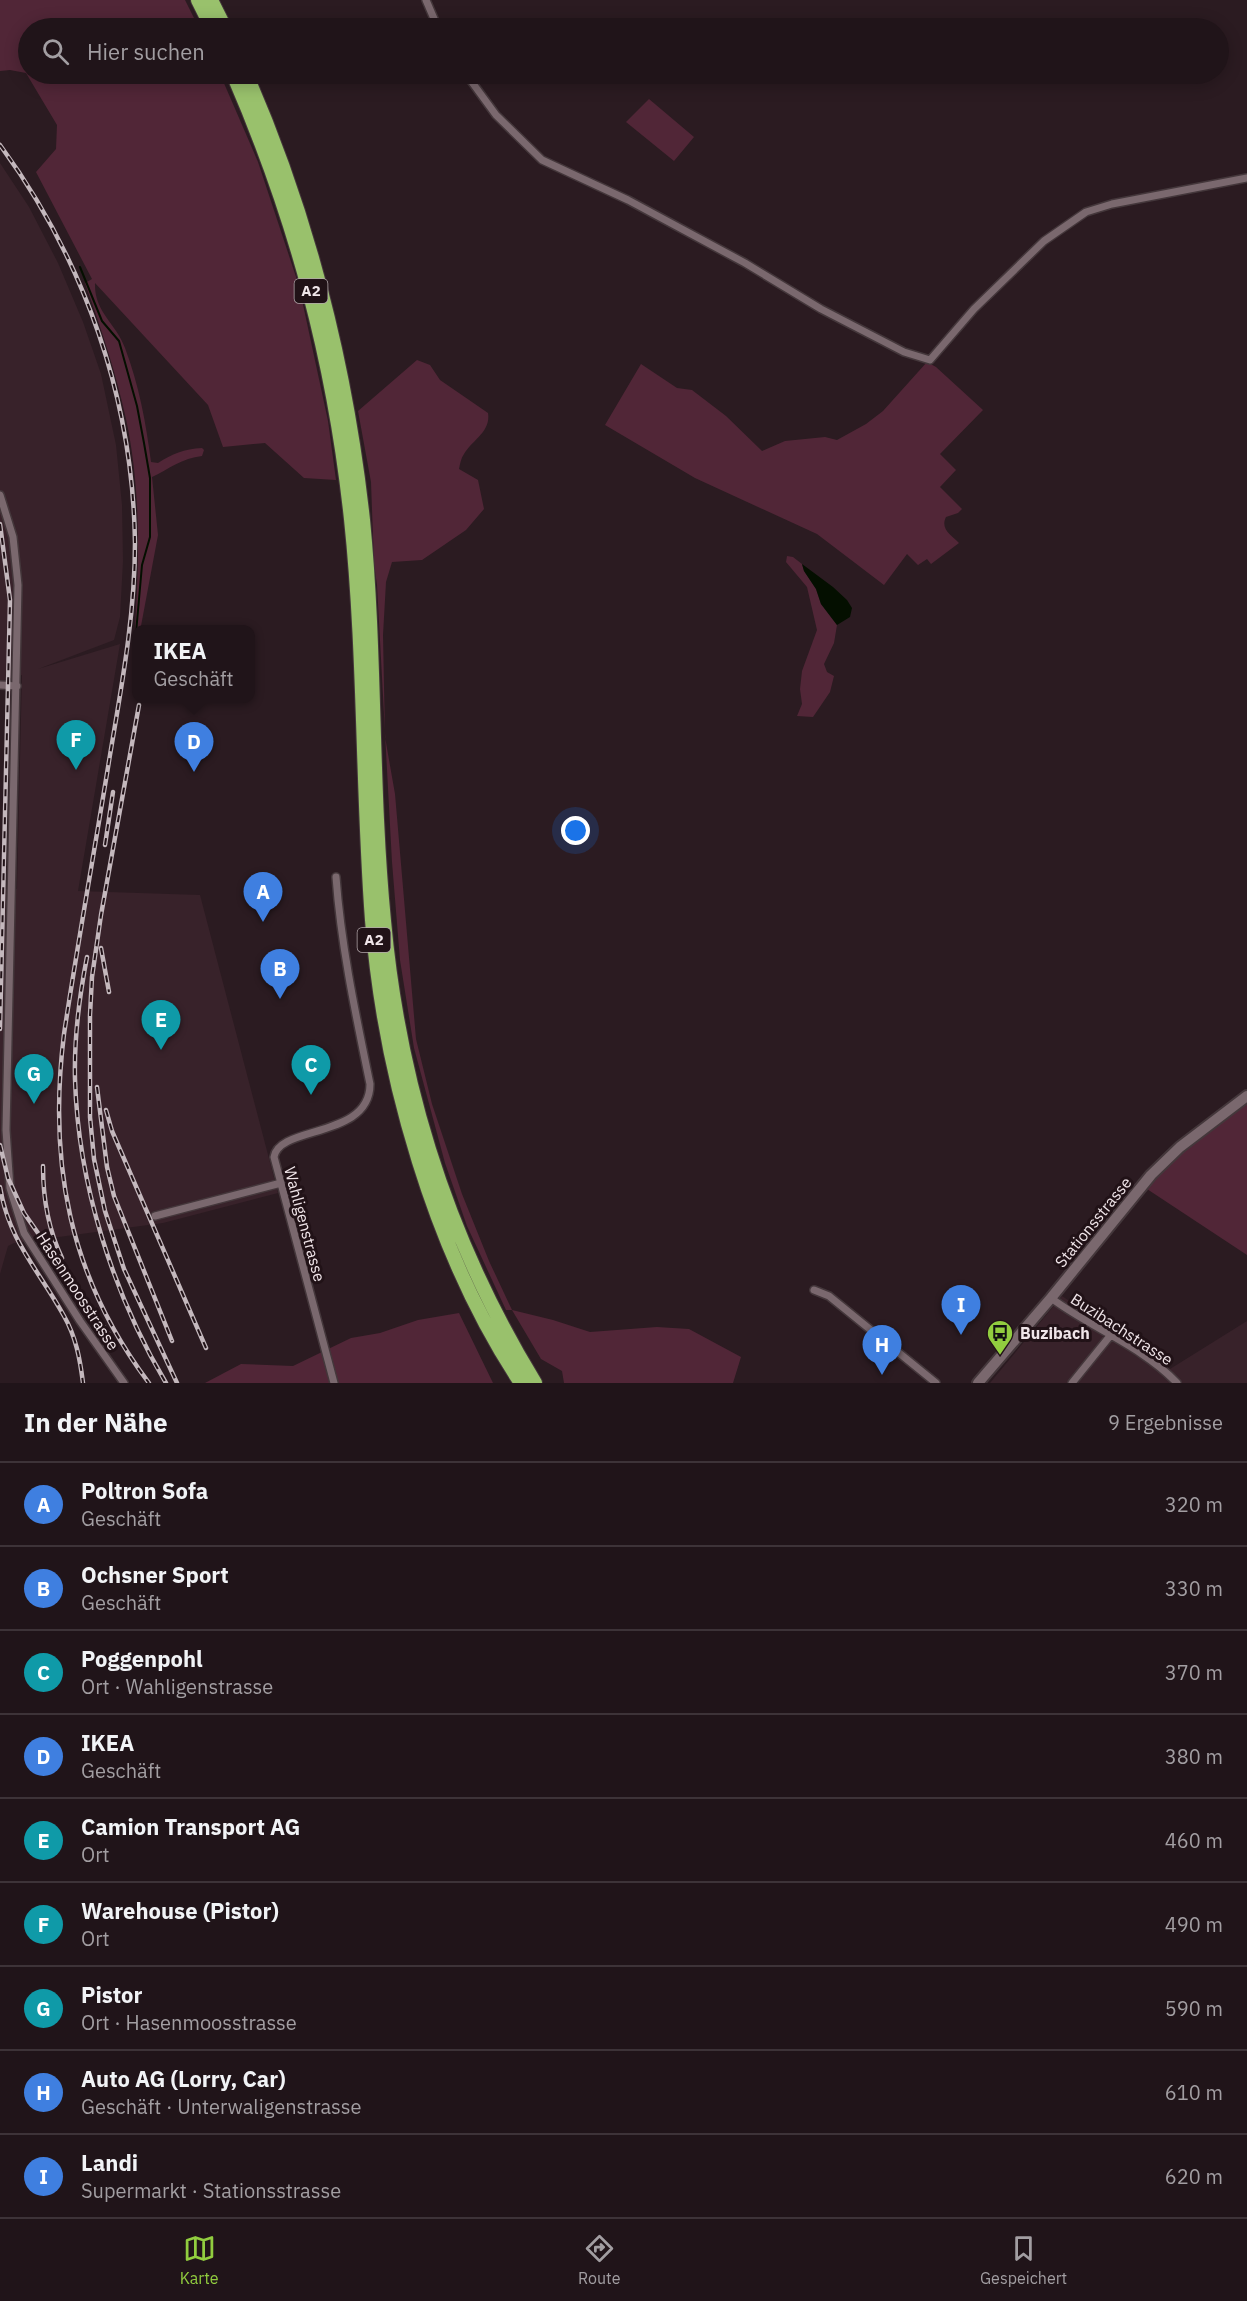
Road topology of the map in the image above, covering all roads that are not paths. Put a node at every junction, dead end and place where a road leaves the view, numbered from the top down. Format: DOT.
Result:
graph roads {
  1 [pos="198,0"];
  2 [pos="211,0"];
  3 [pos="426,0"];
  4 [pos="207,18"];
  5 [pos="220,18"];
  6 [pos="434,18"];
  7 [pos="237,84"];
  8 [pos="250,84"];
  9 [pos="473,84"];
  10 [pos="1247,178"];
  11 [pos="0,495"];
  12 [pos="0,685"];
  13 [pos="17,686"];
  14 [pos="336,877"];
  15 [pos="1247,1096"];
  16 [pos="281,1183"];
  17 [pos="155,1216"];
  18 [pos="814,1290"];
  19 [pos="1051,1298"];
  20 [pos="1110,1336"];
  21 [pos="124,1383"];
  22 [pos="334,1383"];
  23 [pos="521,1383"];
  24 [pos="535,1383"];
  25 [pos="936,1383"];
  26 [pos="978,1383"];
  27 [pos="1072,1383"];
  28 [pos="1177,1383"];
  1 -- 4 [label="highway"];
  2 -- 5 [label="highway"];
  3 -- 6 [label="street"];
  7 -- 23 [label="highway, A2"];
  8 -- 24 [label="highway, A2"];
  9 -- 10 [label="street"];
  11 -- 13 [label="street, Hasenmoosstrasse"];
  12 -- 13 [label="street"];
  13 -- 21 [label="street, Hasenmoosstrasse"];
  14 -- 16 [label="street, Wahligenstrasse"];
  15 -- 19 [label="main road, Stationsstrasse"];
  16 -- 17 [label="street"];
  16 -- 22 [label="street, Wahligenstrasse"];
  18 -- 25 [label="street"];
  19 -- 20 [label="street, Buzibachstrasse"];
  19 -- 26 [label="main road, Stationsstrasse"];
  20 -- 27 [label="street"];
  20 -- 28 [label="street, Buzibachstrasse"];
}
